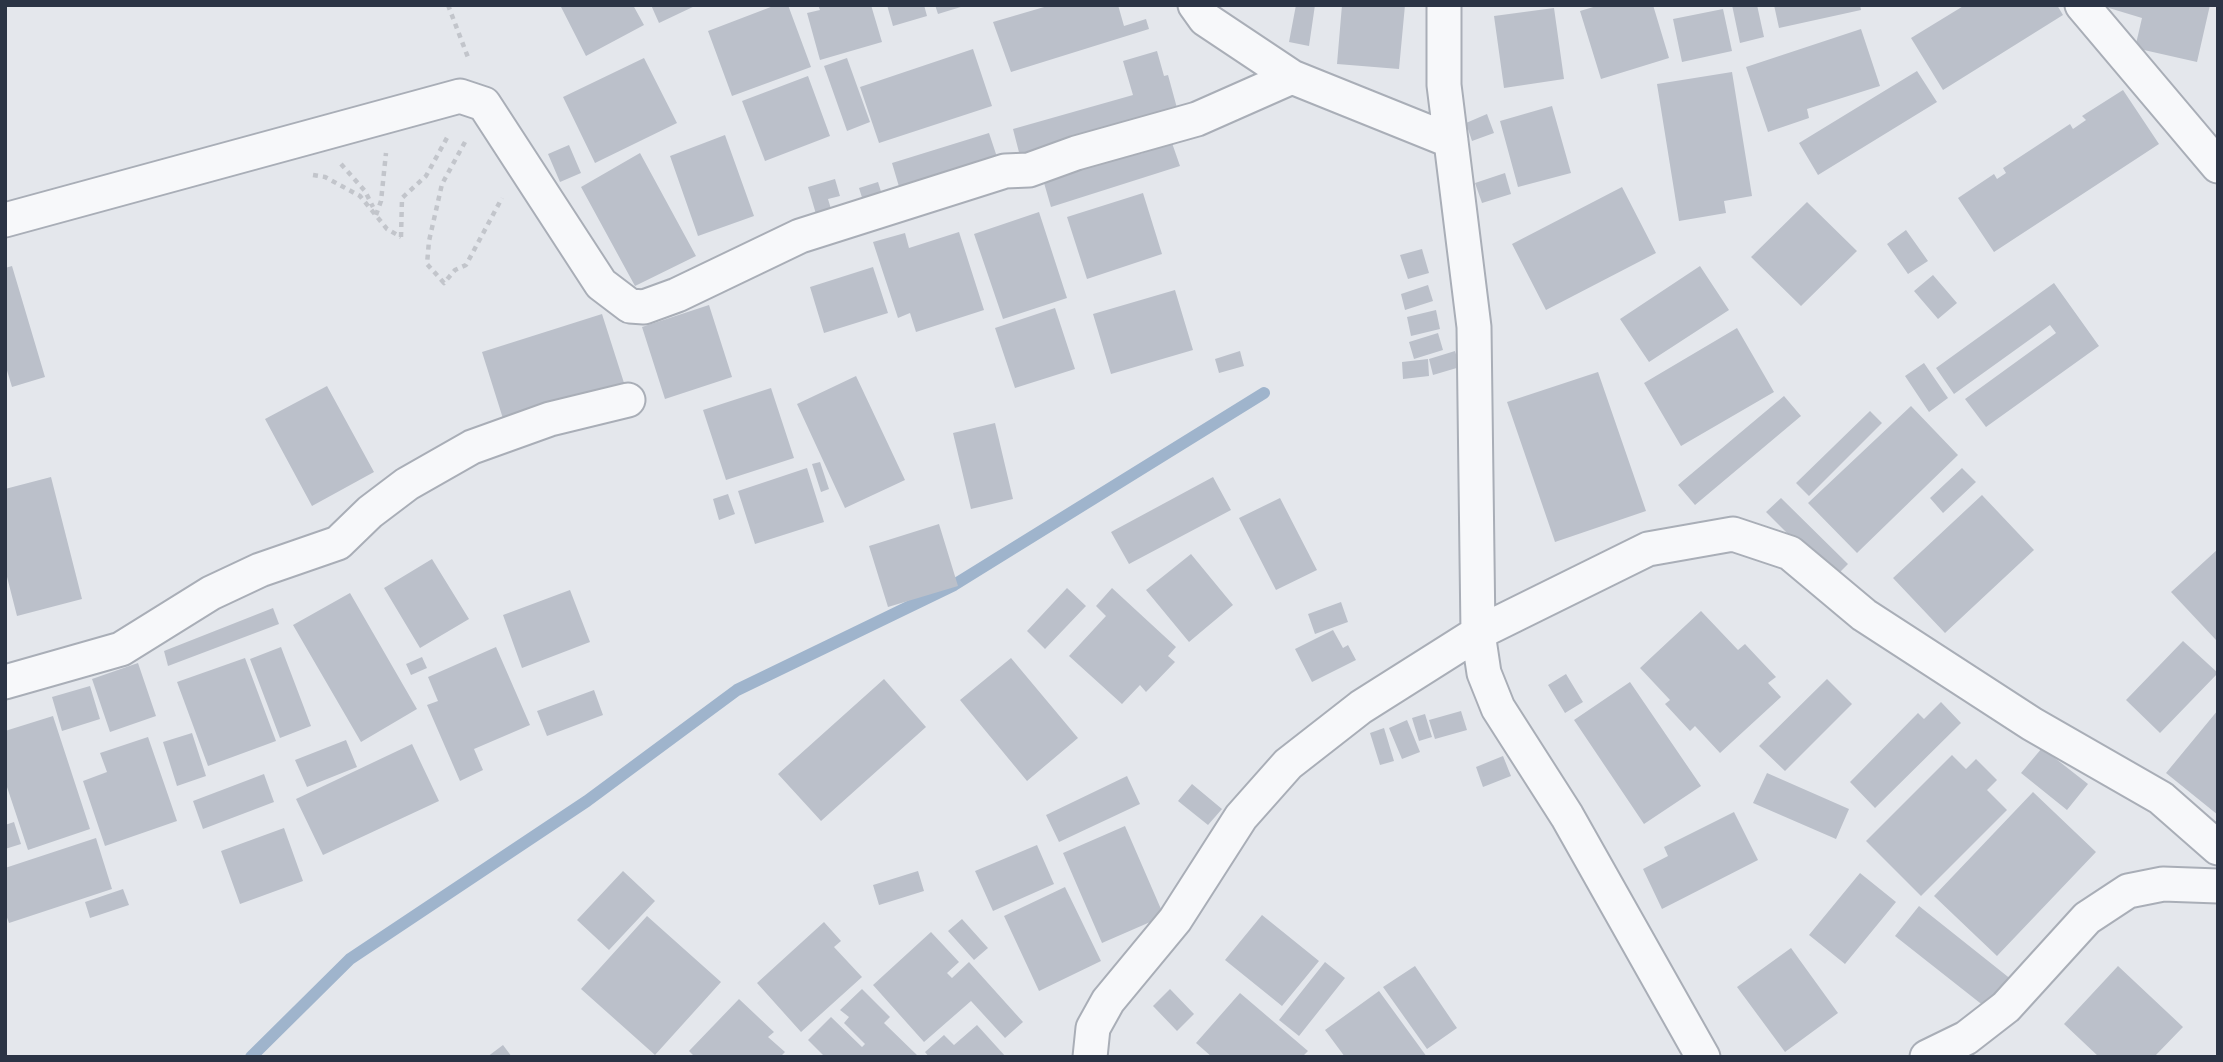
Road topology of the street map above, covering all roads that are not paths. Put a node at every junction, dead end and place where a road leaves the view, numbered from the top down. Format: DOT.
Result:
graph roads {
  1 [pos="1195,5"];
  2 [pos="1444,5"];
  3 [pos="2082,5"];
  4 [pos="1292,77"];
  5 [pos="1451,141"];
  6 [pos="2218,166"];
  7 [pos="5,220"];
  8 [pos="628,400"];
  9 [pos="1478,633"];
  10 [pos="5,682"];
  11 [pos="2218,848"];
  12 [pos="2218,886"];
  13 [pos="1090,1057"];
  14 [pos="1703,1057"];
  15 [pos="1927,1057"];
  1 -- 4 [label="street"];
  2 -- 5 [label="street"];
  3 -- 6 [label="street"];
  4 -- 5 [label="street"];
  4 -- 7 [label="street"];
  5 -- 9 [label="street"];
  8 -- 10 [label="street"];
  9 -- 11 [label="street"];
  9 -- 13 [label="street"];
  9 -- 14 [label="street"];
  12 -- 15 [label="street"];
}
